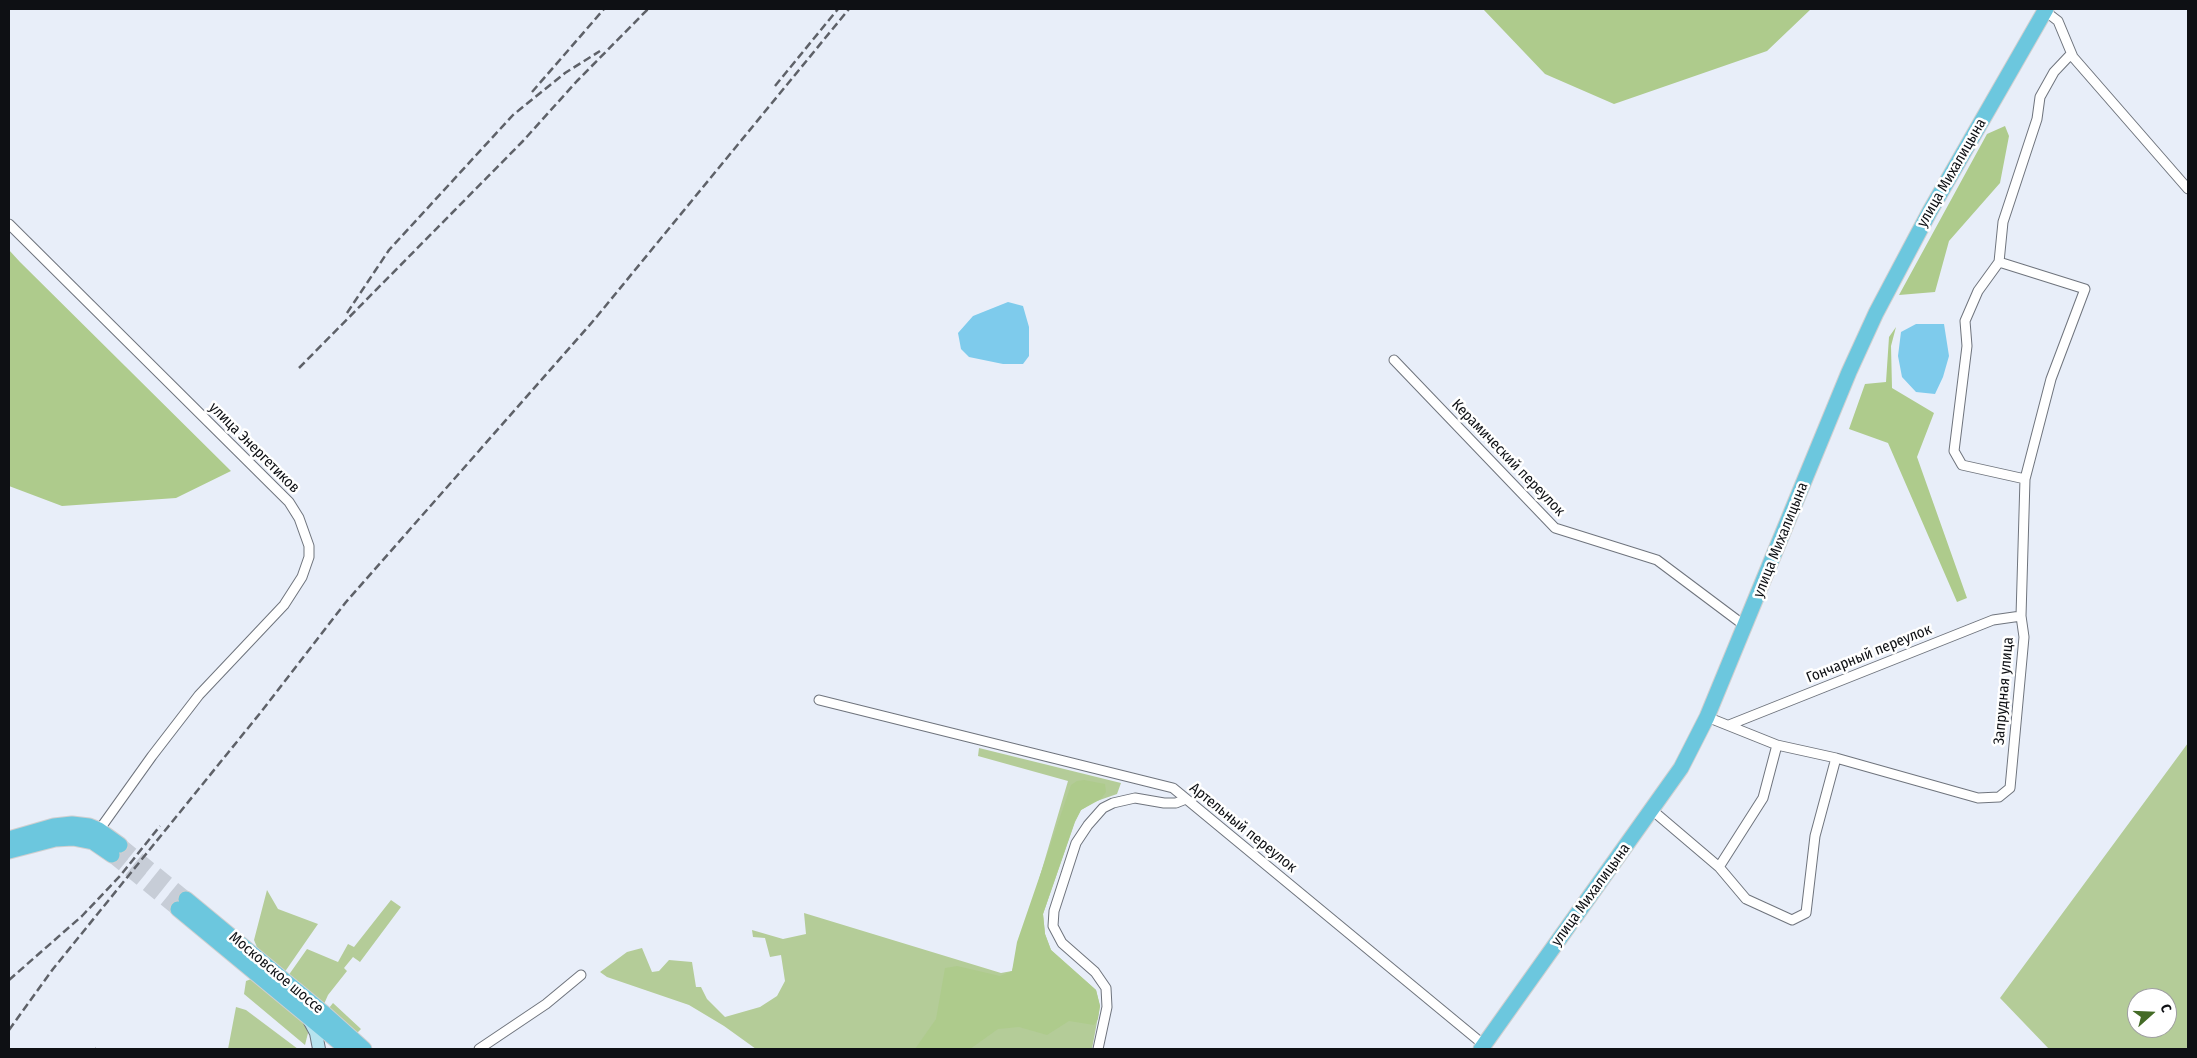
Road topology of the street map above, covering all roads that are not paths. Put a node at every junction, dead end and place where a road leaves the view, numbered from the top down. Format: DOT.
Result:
graph roads {
  1 [pos="2046,10"];
  2 [pos="2071,54"];
  3 [pos="2188,189"];
  4 [pos="9,224"];
  5 [pos="1999,262"];
  6 [pos="1394,360"];
  7 [pos="2025,479"];
  8 [pos="2021,616"];
  9 [pos="1745,626"];
  10 [pos="818,700"];
  11 [pos="1707,717"];
  12 [pos="1729,725"];
  13 [pos="1777,745"];
  14 [pos="1836,758"];
  15 [pos="1186,799"];
  16 [pos="1652,810"];
  17 [pos="96,836"];
  18 [pos="9,840"];
  19 [pos="116,850"];
  20 [pos="9,851"];
  21 [pos="1719,868"];
  22 [pos="581,975"];
  23 [pos="304,1012"];
  24 [pos="341,1042"];
  25 [pos="1482,1047"];
  26 [pos="319,1049"];
  27 [pos="364,1049"];
  28 [pos="479,1049"];
  29 [pos="1098,1049"];
  1 -- 2 [label="street"];
  1 -- 9 [label="main road, улица Михалицына"];
  2 -- 3 [label="street"];
  2 -- 5 [label="street"];
  4 -- 17 [label="street, улица Энергетиков"];
  5 -- 7 [label="street"];
  5 -- 7 [label="street, Запрудная улица"];
  6 -- 9 [label="street, Керамический переулок"];
  7 -- 8 [label="street, Запрудная улица"];
  8 -- 12 [label="street, Гончарный переулок"];
  8 -- 14 [label="street, Запрудная улица"];
  9 -- 11 [label="main road, улица Михалицына"];
  10 -- 15 [label="street, Артельный переулок"];
  11 -- 12 [label="street, Запрудная улица"];
  11 -- 16 [label="main road, улица Михалицына"];
  12 -- 13 [label="street, Запрудная улица"];
  13 -- 14 [label="street, Запрудная улица"];
  13 -- 21 [label="street"];
  14 -- 21 [label="street"];
  15 -- 25 [label="street, Артельный переулок"];
  15 -- 29 [label="street"];
  16 -- 21 [label="street"];
  16 -- 25 [label="main road, улица Михалицына"];
  17 -- 18 [label="main road"];
  17 -- 19 [label="main road"];
  17 -- 20 [label="main road"];
  22 -- 28 [label="street"];
  23 -- 24 [label="main road, Московское шоссе"];
  23 -- 24 [label="main road, Московское шоссе"];
  23 -- 26 [label="main road"];
  24 -- 27 [label="main road, Московское шоссе"];
}
